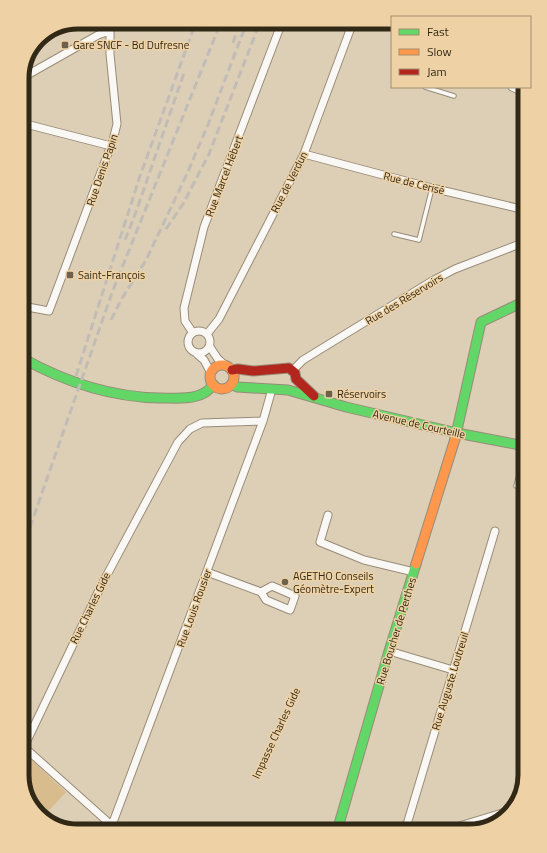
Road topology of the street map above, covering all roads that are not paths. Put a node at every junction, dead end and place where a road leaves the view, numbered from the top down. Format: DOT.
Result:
graph roads {
  1 [pos="279,29"];
  2 [pos="350,29"];
  3 [pos="110,31"];
  4 [pos="29,74"];
  5 [pos="428,88"];
  6 [pos="454,96"];
  7 [pos="29,125"];
  8 [pos="111,146"];
  9 [pos="304,154"];
  10 [pos="432,188"];
  11 [pos="518,208"];
  12 [pos="394,234"];
  13 [pos="518,245"];
  14 [pos="518,304"];
  15 [pos="29,307"];
  16 [pos="193,332"];
  17 [pos="207,334"];
  18 [pos="210,347"];
  19 [pos="197,354"];
  20 [pos="29,362"];
  21 [pos="228,368"];
  22 [pos="292,370"];
  23 [pos="211,373"];
  24 [pos="296,379"];
  25 [pos="232,384"];
  26 [pos="214,385"];
  27 [pos="272,389"];
  28 [pos="288,390"];
  29 [pos="314,396"];
  30 [pos="263,421"];
  31 [pos="457,432"];
  32 [pos="518,445"];
  33 [pos="518,478"];
  34 [pos="516,486"];
  35 [pos="328,515"];
  36 [pos="495,531"];
  37 [pos="207,572"];
  38 [pos="414,572"];
  39 [pos="261,592"];
  40 [pos="389,651"];
  41 [pos="453,670"];
  42 [pos="29,737"];
  43 [pos="29,752"];
  44 [pos="498,814"];
  45 [pos="111,824"];
  46 [pos="112,824"];
  47 [pos="339,824"];
  48 [pos="406,824"];
  49 [pos="466,824"];
  1 -- 16 [label="street, Rue Marcel Hébert"];
  2 -- 9 [label="street, Rue de Verdun"];
  3 -- 4 [label="street"];
  3 -- 8 [label="street, Rue Denis Papin"];
  5 -- 6 [label="lane"];
  7 -- 8 [label="street"];
  8 -- 15 [label="street, Rue Denis Papin"];
  9 -- 10 [label="street, Rue de Cerisé"];
  9 -- 17 [label="street, Rue de Verdun"];
  10 -- 11 [label="street, Rue de Cerisé"];
  10 -- 12 [label="lane"];
  13 -- 22 [label="street, Rue des Réservoirs"];
  14 -- 31 [label="street, Rue Boucher de Perthes"];
  16 -- 17 [label="street"];
  16 -- 19 [label="street"];
  17 -- 18 [label="street"];
  18 -- 19 [label="street"];
  18 -- 21 [label="street"];
  19 -- 23 [label="street"];
  20 -- 26 [label="street, Avenue de Courteille"];
  21 -- 22 [label="street"];
  21 -- 23 [label="street"];
  21 -- 25 [label="street"];
  22 -- 24 [label="street, Avenue de Courteille"];
  23 -- 26 [label="street"];
  24 -- 28 [label="street"];
  24 -- 29 [label="street, Avenue de Courteille"];
  25 -- 26 [label="street, Avenue de Courteille"];
  25 -- 27 [label="street, Avenue de Courteille"];
  27 -- 28 [label="street, Avenue de Courteille"];
  27 -- 30 [label="street, Rue Louis Rousier"];
  28 -- 29 [label="street, Avenue de Courteille"];
  29 -- 31 [label="street, Avenue de Courteille"];
  30 -- 37 [label="street, Rue Louis Rousier"];
  30 -- 42 [label="street, Rue Charles Gide"];
  31 -- 32 [label="street, Avenue de Courteille"];
  31 -- 38 [label="street, Rue Boucher de Perthes"];
  33 -- 34 [label="lane"];
  35 -- 38 [label="street"];
  36 -- 41 [label="street, Rue Auguste Loutreuil"];
  37 -- 39 [label="street"];
  37 -- 46 [label="street, Rue Louis Rousier"];
  38 -- 40 [label="street, Rue Boucher de Perthes"];
  39 -- 39 [label="street"];
  40 -- 41 [label="street"];
  40 -- 47 [label="street, Rue Boucher de Perthes"];
  41 -- 48 [label="street, Rue Auguste Loutreuil"];
  43 -- 45 [label="street, Rue Charles Gide"];
  44 -- 49 [label="street"];
}
